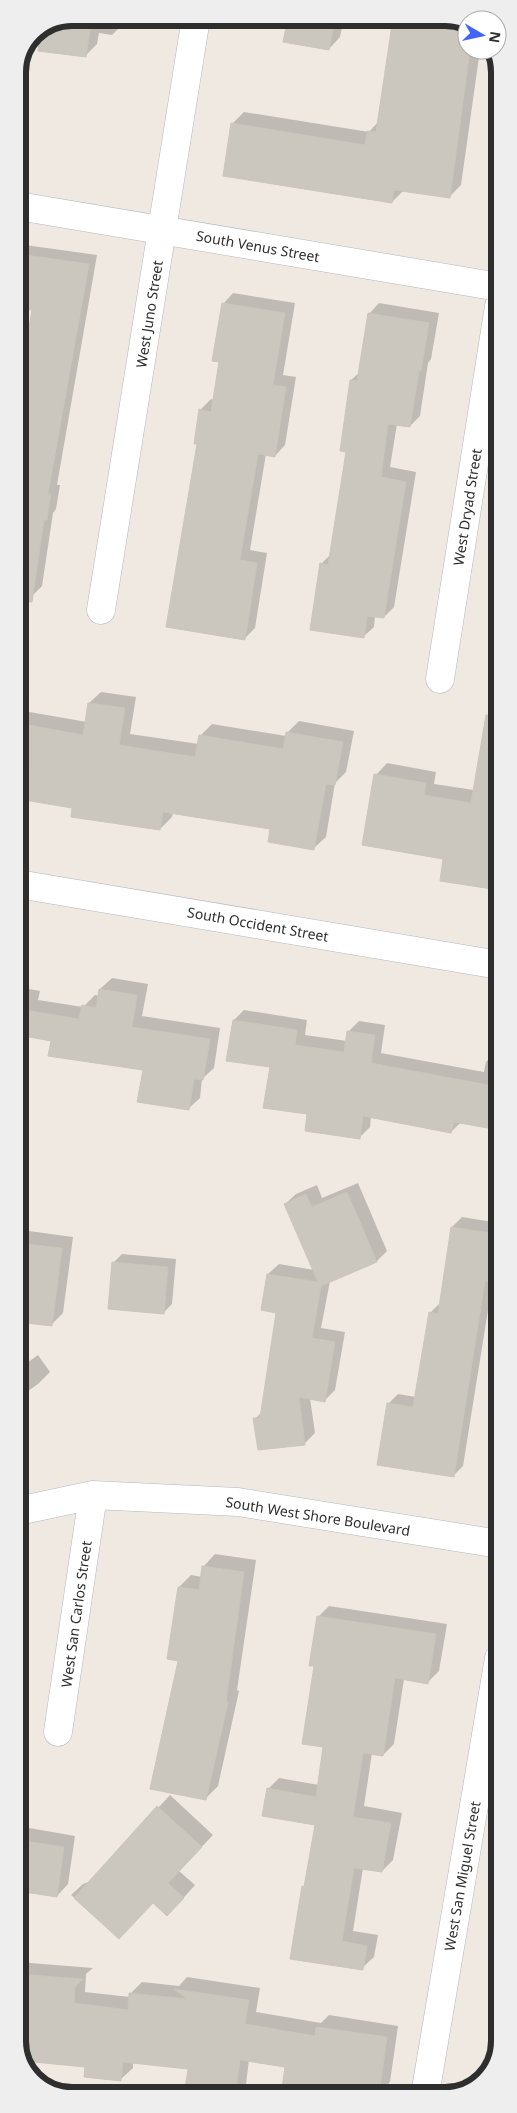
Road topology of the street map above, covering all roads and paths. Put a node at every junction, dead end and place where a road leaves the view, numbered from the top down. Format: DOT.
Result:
graph roads {
  1 [pos="195,26"];
  2 [pos="26,207"];
  3 [pos="162,230"];
  4 [pos="491,286"];
  5 [pos="491,356"];
  6 [pos="101,610"];
  7 [pos="440,678"];
  8 [pos="26,885"];
  9 [pos="491,964"];
  10 [pos="93,1495"];
  11 [pos="26,1509"];
  12 [pos="491,1543"];
  13 [pos="491,1705"];
  14 [pos="58,1732"];
  15 [pos="426,2087"];
  1 -- 3 [label="street, West Juno Street"];
  2 -- 3 [label="street, South Venus Street"];
  3 -- 4 [label="street, South Venus Street"];
  3 -- 6 [label="street, West Juno Street"];
  5 -- 7 [label="street, West Dryad Street"];
  8 -- 9 [label="street, South Occident Street"];
  10 -- 11 [label="street, South West Shore Boulevard"];
  10 -- 12 [label="street, South West Shore Boulevard"];
  10 -- 14 [label="street, West San Carlos Street"];
  13 -- 15 [label="street, West San Miguel Street"];
}
